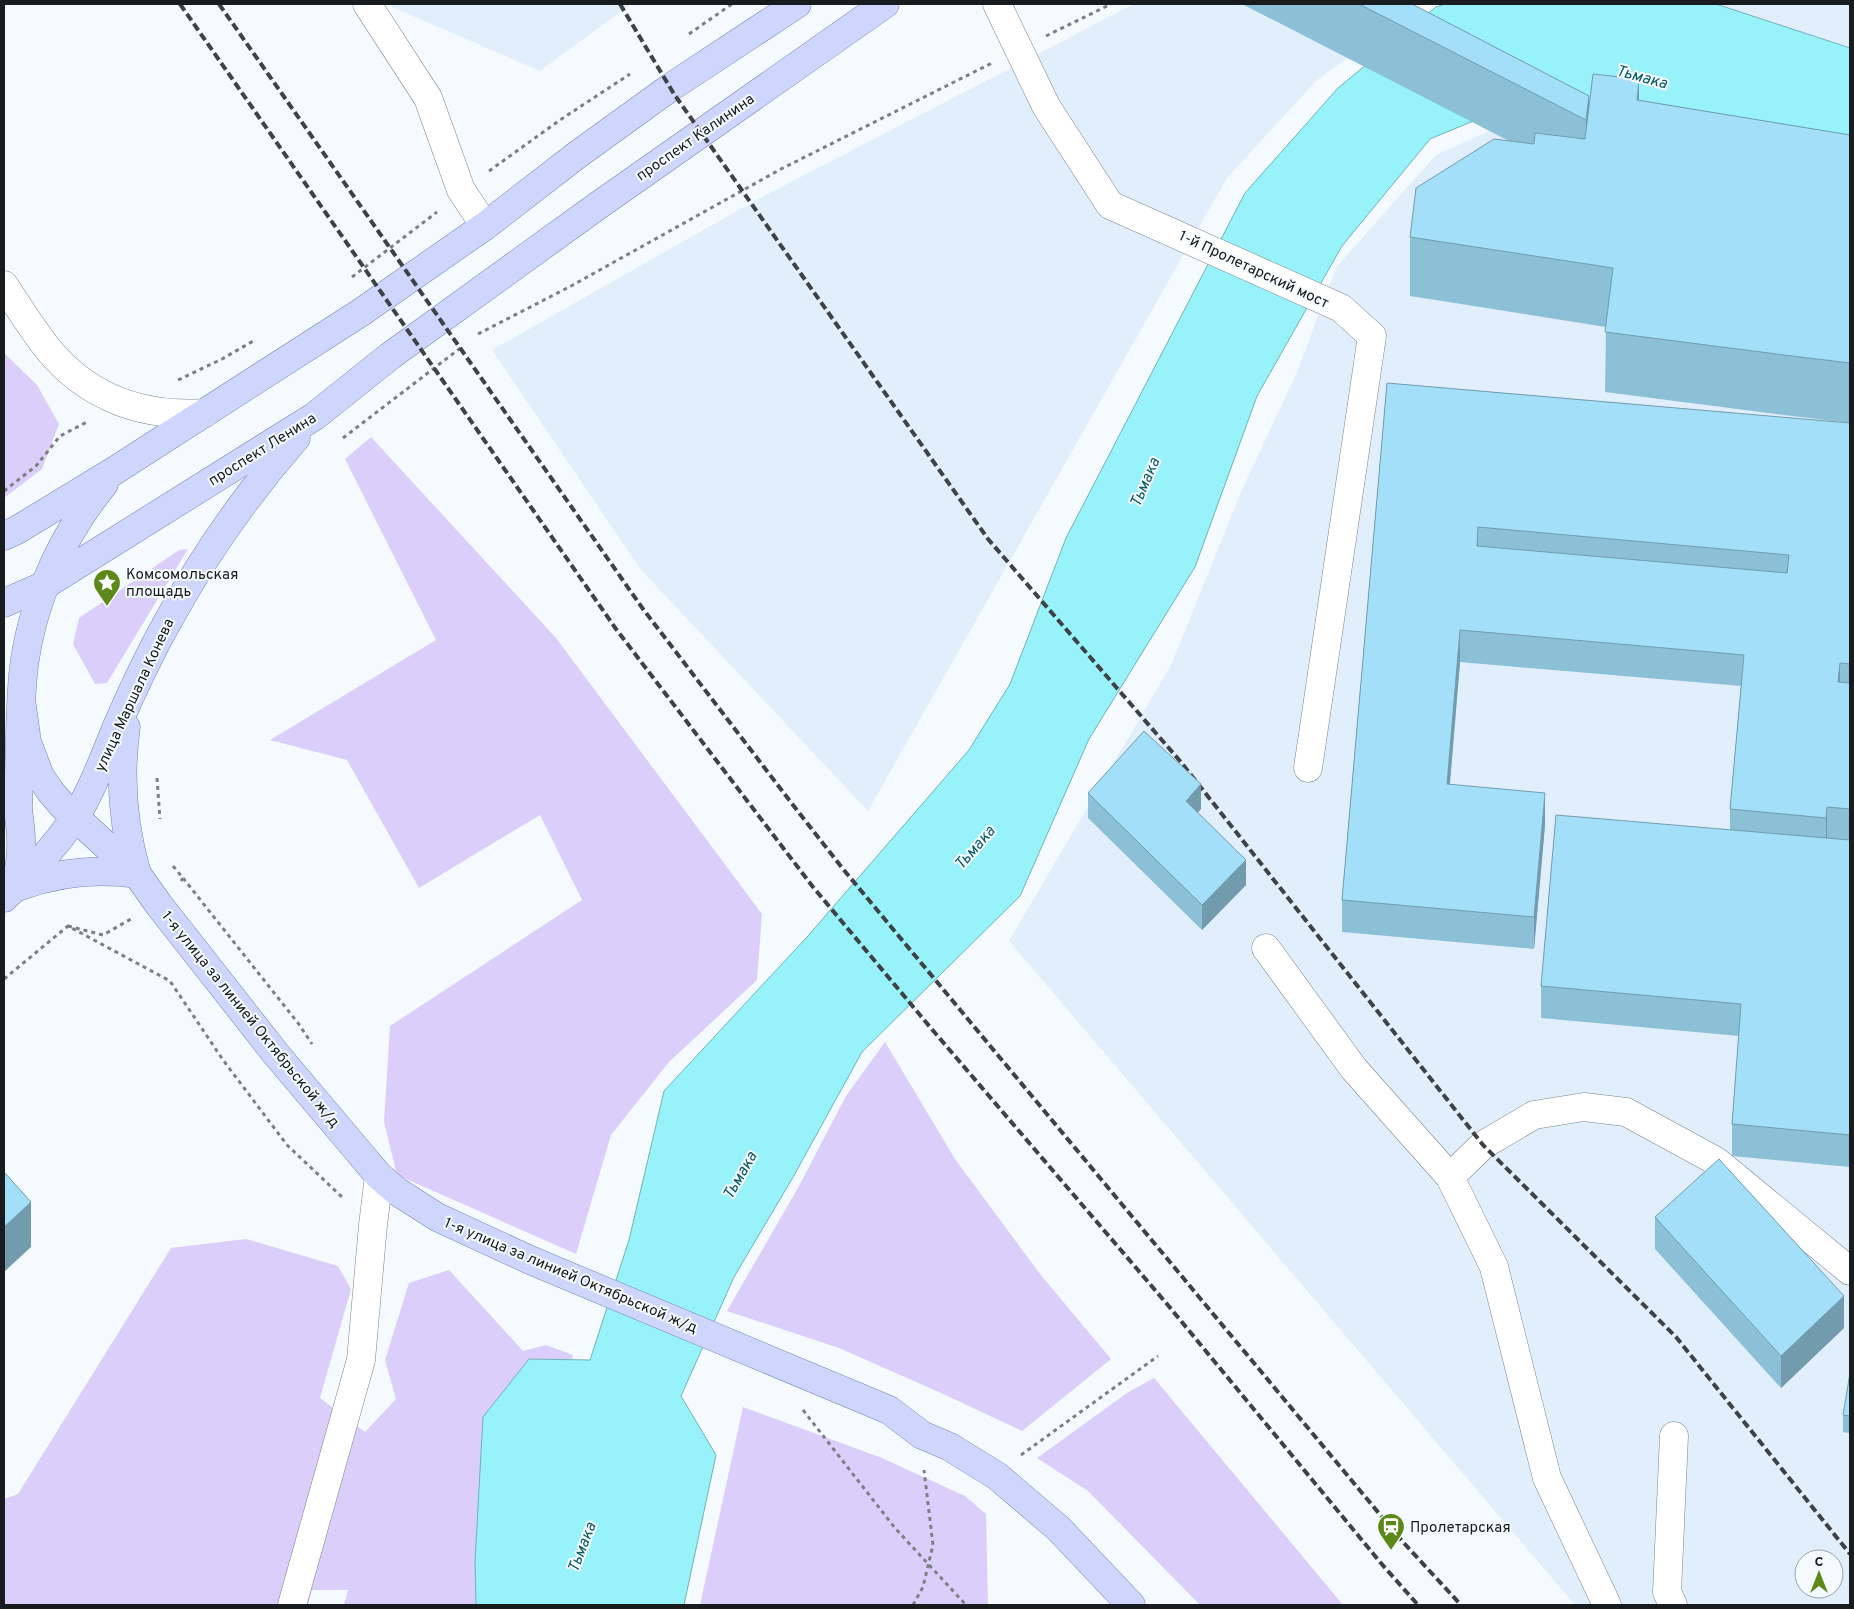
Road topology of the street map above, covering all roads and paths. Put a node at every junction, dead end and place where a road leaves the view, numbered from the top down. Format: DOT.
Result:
graph roads {
  1 [pos="367,4"];
  2 [pos="732,4"];
  3 [pos="797,4"];
  4 [pos="885,4"];
  5 [pos="998,4"];
  6 [pos="1111,4"];
  7 [pos="685,37"];
  8 [pos="1018,50"];
  9 [pos="638,69"];
  10 [pos="461,190"];
  11 [pos="485,226"];
  12 [pos="506,272"];
  13 [pos="349,279"];
  14 [pos="4,285"];
  15 [pos="262,335"];
  16 [pos="476,335"];
  17 [pos="469,341"];
  18 [pos="169,384"];
  19 [pos="123,403"];
  20 [pos="205,413"];
  21 [pos="315,416"];
  22 [pos="341,439"];
  23 [pos="114,471"];
  24 [pos="4,491"];
  25 [pos="4,536"];
  26 [pos="46,585"];
  27 [pos="4,603"];
  28 [pos="131,696"];
  29 [pos="13,702"];
  30 [pos="4,762"];
  31 [pos="1308,768"];
  32 [pos="157,777"];
  33 [pos="18,808"];
  34 [pos="75,817"];
  35 [pos="160,822"];
  36 [pos="172,864"];
  37 [pos="137,874"];
  38 [pos="183,878"];
  39 [pos="9,893"];
  40 [pos="159,905"];
  41 [pos="68,926"];
  42 [pos="1266,948"];
  43 [pos="4,979"];
  44 [pos="315,1048"];
  45 [pos="379,1176"];
  46 [pos="1450,1177"];
  47 [pos="373,1225"];
  48 [pos="1850,1271"];
  49 [pos="1158,1356"];
  50 [pos="798,1403"];
  51 [pos="922,1435"];
  52 [pos="1674,1436"];
  53 [pos="1022,1455"];
  54 [pos="928,1565"];
  55 [pos="292,1605"];
  56 [pos="914,1605"];
  57 [pos="966,1605"];
  58 [pos="1131,1605"];
  59 [pos="1606,1605"];
  60 [pos="1673,1605"];
  1 -- 10 [label="street"];
  2 -- 7 [label="path"];
  3 -- 11 [label="main road"];
  4 -- 12 [label="main road, проспект Калинина"];
  5 -- 8 [label="street, 1-й Пролетарский мост"];
  6 -- 8 [label="path"];
  8 -- 16 [label="path"];
  8 -- 31 [label="street, 1-й Пролетарский мост"];
  9 -- 10 [label="path"];
  10 -- 11 [label="street"];
  10 -- 13 [label="path"];
  11 -- 20 [label="main road"];
  12 -- 21 [label="main road, проспект Ленина"];
  14 -- 19 [label="street"];
  15 -- 18 [label="path"];
  17 -- 22 [label="path"];
  19 -- 20 [label="street"];
  19 -- 24 [label="path"];
  20 -- 23 [label="main road"];
  21 -- 26 [label="main road, проспект Ленина"];
  21 -- 28 [label="main road, улица Маршала Конева"];
  23 -- 25 [label="main road"];
  23 -- 26 [label="main road"];
  26 -- 27 [label="main road, проспект Ленина"];
  26 -- 29 [label="main road"];
  28 -- 34 [label="main road, улица Маршала Конева"];
  28 -- 37 [label="main road"];
  29 -- 33 [label="main road"];
  29 -- 34 [label="main road, 1-я улица за линией Октябрьской ж/д"];
  30 -- 33 [label="main road"];
  32 -- 35 [label="path"];
  33 -- 39 [label="main road"];
  34 -- 37 [label="main road, 1-я улица за линией Октябрьской ж/д"];
  34 -- 39 [label="main road, улица Маршала Конева"];
  36 -- 38 [label="path"];
  37 -- 39 [label="main road"];
  37 -- 40 [label="main road, 1-я улица за линией Октябрьской ж/д"];
  38 -- 40 [label="path"];
  38 -- 44 [label="path"];
  40 -- 41 [label="path"];
  40 -- 45 [label="main road, 1-я улица за линией Октябрьской ж/д"];
  41 -- 43 [label="path"];
  41 -- 47 [label="path"];
  42 -- 46 [label="street"];
  45 -- 47 [label="street"];
  45 -- 51 [label="main road, 1-я улица за линией Октябрьской ж/д"];
  46 -- 48 [label="street"];
  46 -- 59 [label="street"];
  47 -- 55 [label="street"];
  49 -- 53 [label="path"];
  50 -- 54 [label="path"];
  51 -- 54 [label="path"];
  51 -- 58 [label="main road, 1-я улица за линией Октябрьской ж/д"];
  52 -- 60 [label="street"];
  54 -- 56 [label="path"];
  54 -- 57 [label="path"];
}
